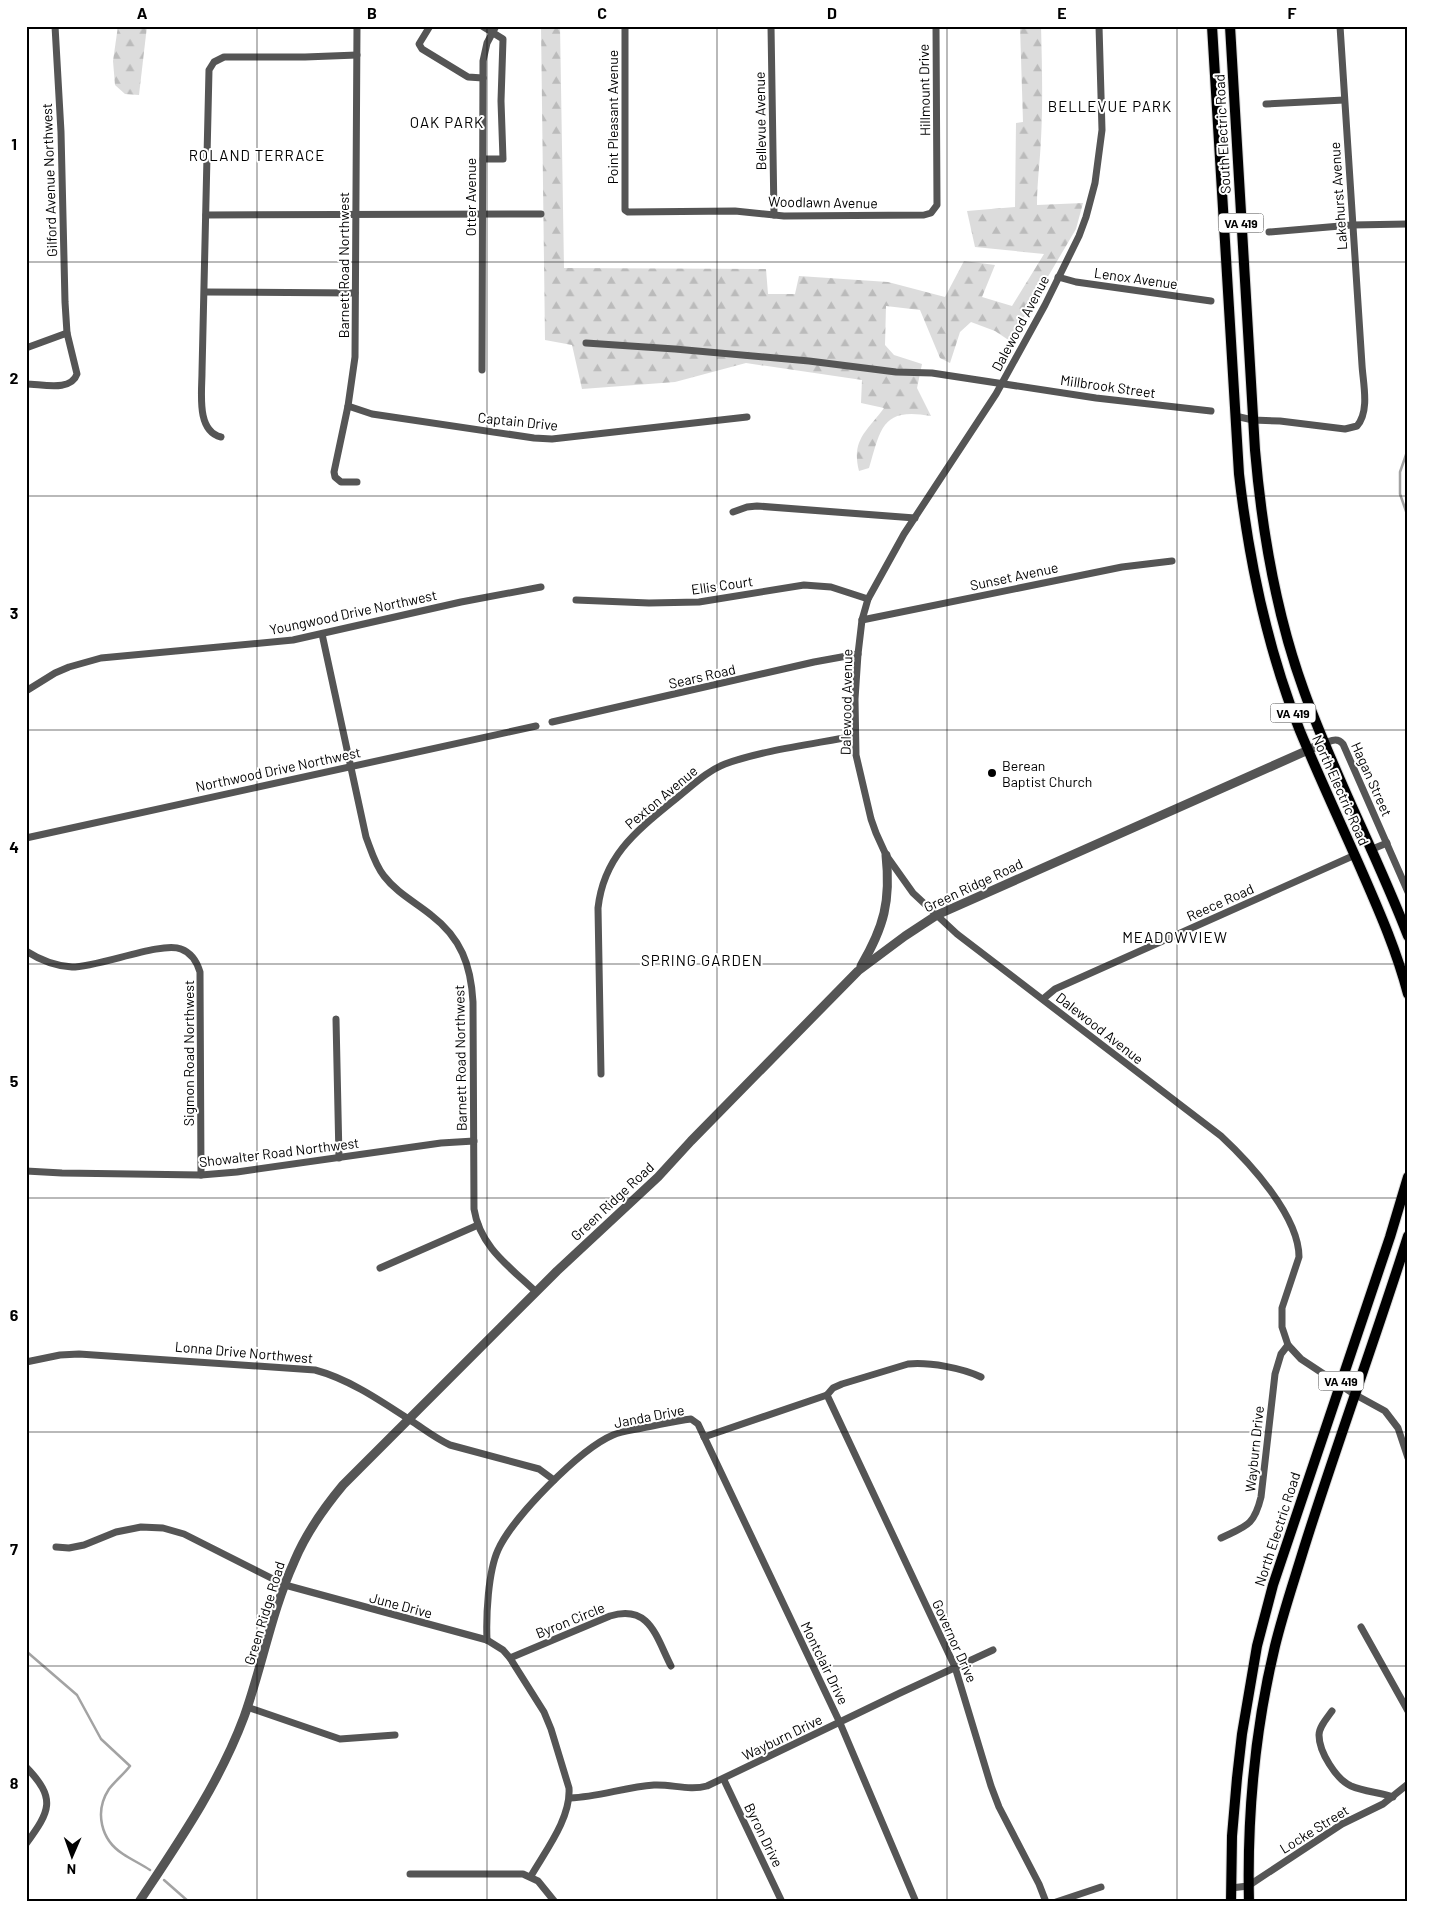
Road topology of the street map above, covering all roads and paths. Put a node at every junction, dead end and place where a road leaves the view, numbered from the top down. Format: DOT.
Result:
graph roads {
  1 [pos="55,26"];
  2 [pos="358,26"];
  3 [pos="430,26"];
  4 [pos="482,26"];
  5 [pos="625,26"];
  6 [pos="771,26"];
  7 [pos="936,26"];
  8 [pos="1100,26"];
  9 [pos="1212,26"];
  10 [pos="1230,26"];
  11 [pos="1340,26"];
  12 [pos="494,29"];
  13 [pos="357,55"];
  14 [pos="483,78"];
  15 [pos="1344,100"];
  16 [pos="1266,104"];
  17 [pos="938,153"];
  18 [pos="483,159"];
  19 [pos="625,207"];
  20 [pos="356,214"];
  21 [pos="483,214"];
  22 [pos="542,214"];
  23 [pos="206,215"];
  24 [pos="774,215"];
  25 [pos="1408,224"];
  26 [pos="1352,226"];
  27 [pos="1269,232"];
  28 [pos="1058,277"];
  29 [pos="204,292"];
  30 [pos="356,293"];
  31 [pos="1211,301"];
  32 [pos="67,333"];
  33 [pos="586,343"];
  34 [pos="26,348"];
  35 [pos="482,370"];
  36 [pos="26,384"];
  37 [pos="1001,384"];
  38 [pos="348,406"];
  39 [pos="1211,411"];
  40 [pos="1235,416"];
  41 [pos="747,417"];
  42 [pos="1253,420"];
  43 [pos="221,437"];
  44 [pos="357,482"];
  45 [pos="733,512"];
  46 [pos="915,518"];
  47 [pos="1172,560"];
  48 [pos="540,586"];
  49 [pos="868,599"];
  50 [pos="576,600"];
  51 [pos="862,620"];
  52 [pos="322,634"];
  53 [pos="858,654"];
  54 [pos="26,691"];
  55 [pos="552,722"];
  56 [pos="536,726"];
  57 [pos="855,736"];
  58 [pos="1324,744"];
  59 [pos="1308,750"];
  60 [pos="350,766"];
  61 [pos="26,838"];
  62 [pos="1387,843"];
  63 [pos="1370,850"];
  64 [pos="886,855"];
  65 [pos="1354,855"];
  66 [pos="1408,892"];
  67 [pos="937,915"];
  68 [pos="1408,936"];
  69 [pos="26,950"];
  70 [pos="858,971"];
  71 [pos="1408,994"];
  72 [pos="1043,999"];
  73 [pos="336,1020"];
  74 [pos="600,1074"];
  75 [pos="474,1141"];
  76 [pos="339,1158"];
  77 [pos="26,1171"];
  78 [pos="201,1175"];
  79 [pos="1408,1177"];
  80 [pos="478,1225"];
  81 [pos="1408,1236"];
  82 [pos="380,1268"];
  83 [pos="536,1292"];
  84 [pos="1288,1345"];
  85 [pos="26,1362"];
  86 [pos="981,1377"];
  87 [pos="1339,1385"];
  88 [pos="1354,1394"];
  89 [pos="827,1395"];
  90 [pos="409,1419"];
  91 [pos="704,1437"];
  92 [pos="1408,1458"];
  93 [pos="554,1480"];
  94 [pos="1221,1538"];
  95 [pos="56,1547"];
  96 [pos="285,1585"];
  97 [pos="1361,1627"];
  98 [pos="487,1640"];
  99 [pos="994,1650"];
  100 [pos="510,1658"];
  101 [pos="671,1666"];
  102 [pos="955,1667"];
  103 [pos="247,1707"];
  104 [pos="1408,1710"];
  105 [pos="1332,1711"];
  106 [pos="840,1723"];
  107 [pos="395,1735"];
  108 [pos="26,1767"];
  109 [pos="724,1780"];
  110 [pos="1408,1784"];
  111 [pos="1393,1797"];
  112 [pos="570,1798"];
  113 [pos="26,1844"];
  114 [pos="410,1874"];
  115 [pos="531,1876"];
  116 [pos="1248,1886"];
  117 [pos="1101,1887"];
  118 [pos="1231,1888"];
  119 [pos="139,1902"];
  120 [pos="555,1902"];
  121 [pos="782,1902"];
  122 [pos="916,1902"];
  123 [pos="1046,1902"];
  124 [pos="1056,1902"];
  125 [pos="1231,1902"];
  126 [pos="1248,1902"];
  1 -- 32 [label="street, Gilford Avenue Northwest"];
  2 -- 13 [label="street, Barnett Road Northwest"];
  3 -- 14 [label="street"];
  4 -- 12 [label="street"];
  5 -- 19 [label="street, Point Pleasant Avenue"];
  6 -- 24 [label="street, Bellevue Avenue"];
  7 -- 17 [label="street, Hillmount Drive"];
  8 -- 28 [label="street, Dalewood Avenue"];
  9 -- 40 [label="main road, South Electric Road / VA 419"];
  10 -- 42 [label="main road, South Electric Road / VA 419"];
  11 -- 15 [label="street, Lakehurst Avenue"];
  12 -- 14 [label="street, Otter Avenue"];
  12 -- 18 [label="street"];
  13 -- 20 [label="street, Barnett Road Northwest"];
  13 -- 23 [label="street"];
  14 -- 18 [label="street, Otter Avenue"];
  15 -- 16 [label="street"];
  15 -- 26 [label="street, Lakehurst Avenue"];
  17 -- 24 [label="street, Woodlawn Avenue"];
  18 -- 21 [label="street, Otter Avenue"];
  19 -- 24 [label="street, Woodlawn Avenue"];
  20 -- 21 [label="street"];
  20 -- 23 [label="street"];
  20 -- 30 [label="street, Barnett Road Northwest"];
  21 -- 22 [label="street"];
  21 -- 35 [label="street, Otter Avenue"];
  23 -- 29 [label="street"];
  25 -- 26 [label="street"];
  26 -- 27 [label="street"];
  26 -- 42 [label="street, Lakehurst Avenue"];
  28 -- 31 [label="street, Lenox Avenue"];
  28 -- 37 [label="street, Dalewood Avenue"];
  29 -- 30 [label="street"];
  29 -- 43 [label="street"];
  30 -- 38 [label="street, Barnett Road Northwest"];
  32 -- 34 [label="street"];
  32 -- 36 [label="street, Gilford Avenue Northwest"];
  33 -- 37 [label="street, Millbrook Street"];
  37 -- 39 [label="street, Millbrook Street"];
  37 -- 46 [label="street, Dalewood Avenue"];
  38 -- 41 [label="street, Captain Drive"];
  38 -- 44 [label="street, Barnett Road Northwest"];
  40 -- 42 [label="street"];
  40 -- 59 [label="main road, North Electric Road / VA 419"];
  42 -- 58 [label="main road, North Electric Road / VA 419"];
  45 -- 46 [label="street"];
  46 -- 49 [label="street, Dalewood Avenue"];
  47 -- 51 [label="street, Sunset Avenue"];
  48 -- 52 [label="street, Youngwood Drive Northwest"];
  49 -- 50 [label="street, Ellis Court"];
  49 -- 51 [label="street, Dalewood Avenue"];
  51 -- 53 [label="street, Dalewood Avenue"];
  52 -- 54 [label="street, Youngwood Drive Northwest"];
  52 -- 60 [label="street, Barnett Road Northwest"];
  53 -- 55 [label="street, Sears Road"];
  53 -- 57 [label="street, Dalewood Avenue"];
  56 -- 60 [label="street, Northwood Drive Northwest"];
  57 -- 64 [label="street, Dalewood Avenue"];
  57 -- 74 [label="street, Pexton Avenue"];
  58 -- 59 [label="street, Green Ridge Road"];
  58 -- 62 [label="street, Hagan Street"];
  58 -- 63 [label="main road, North Electric Road / VA 419"];
  59 -- 65 [label="main road, North Electric Road / VA 419"];
  59 -- 67 [label="street, Green Ridge Road"];
  60 -- 61 [label="street, Northwood Drive Northwest"];
  60 -- 75 [label="street, Barnett Road Northwest"];
  62 -- 63 [label="street"];
  62 -- 66 [label="street, Hagan Street"];
  63 -- 68 [label="main road, North Electric Road / VA 419"];
  64 -- 67 [label="street, Dalewood Avenue"];
  64 -- 70 [label="street"];
  65 -- 71 [label="main road, North Electric Road / VA 419"];
  65 -- 72 [label="street, Reece Road"];
  67 -- 70 [label="street, Green Ridge Road"];
  67 -- 72 [label="street, Dalewood Avenue"];
  69 -- 78 [label="street, Sigmon Road Northwest"];
  70 -- 83 [label="street, Green Ridge Road"];
  72 -- 84 [label="street, Dalewood Avenue"];
  73 -- 76 [label="street"];
  75 -- 76 [label="street, Showalter Road Northwest"];
  75 -- 80 [label="street, Barnett Road Northwest"];
  76 -- 78 [label="street, Showalter Road Northwest"];
  77 -- 78 [label="street, Showalter Road Northwest"];
  79 -- 87 [label="main road, North Electric Road / VA 419"];
  80 -- 82 [label="street"];
  80 -- 83 [label="street, Barnett Road Northwest"];
  81 -- 88 [label="main road, VA 419"];
  83 -- 90 [label="street, Green Ridge Road"];
  84 -- 87 [label="street"];
  84 -- 94 [label="street, Wayburn Drive"];
  85 -- 90 [label="street, Lonna Drive Northwest"];
  86 -- 89 [label="street"];
  87 -- 88 [label="street"];
  87 -- 118 [label="main road, North Electric Road / VA 419"];
  88 -- 92 [label="street"];
  88 -- 116 [label="main road, VA 419"];
  89 -- 91 [label="street"];
  89 -- 102 [label="street, Governor Drive"];
  90 -- 93 [label="street, Lonna Drive Northwest"];
  90 -- 96 [label="street, Green Ridge Road"];
  91 -- 93 [label="street, Janda Drive"];
  91 -- 106 [label="street, Montclair Drive"];
  93 -- 98 [label="street, Janda Drive"];
  95 -- 96 [label="street, June Drive"];
  96 -- 98 [label="street, June Drive"];
  96 -- 103 [label="street, Green Ridge Road"];
  97 -- 104 [label="street"];
  98 -- 100 [label="street, June Drive"];
  99 -- 102 [label="street, Wayburn Drive"];
  100 -- 101 [label="street, Byron Circle"];
  100 -- 112 [label="street, June Drive"];
  102 -- 106 [label="street, Wayburn Drive"];
  102 -- 123 [label="street, Governor Drive"];
  103 -- 107 [label="street"];
  103 -- 119 [label="street, Green Ridge Road"];
  105 -- 111 [label="street"];
  106 -- 109 [label="street, Wayburn Drive"];
  106 -- 122 [label="street, Montclair Drive"];
  108 -- 113 [label="street"];
  109 -- 112 [label="street, Wayburn Drive"];
  109 -- 121 [label="street, Byron Drive"];
  110 -- 111 [label="street, Locke Street"];
  111 -- 116 [label="street, Locke Street"];
  112 -- 115 [label="street, June Drive"];
  114 -- 115 [label="street"];
  115 -- 120 [label="street"];
  116 -- 118 [label="street, Locke Street"];
  116 -- 126 [label="main road, VA 419"];
  117 -- 124 [label="street"];
  118 -- 125 [label="main road, North Electric Road / VA 419"];
}
